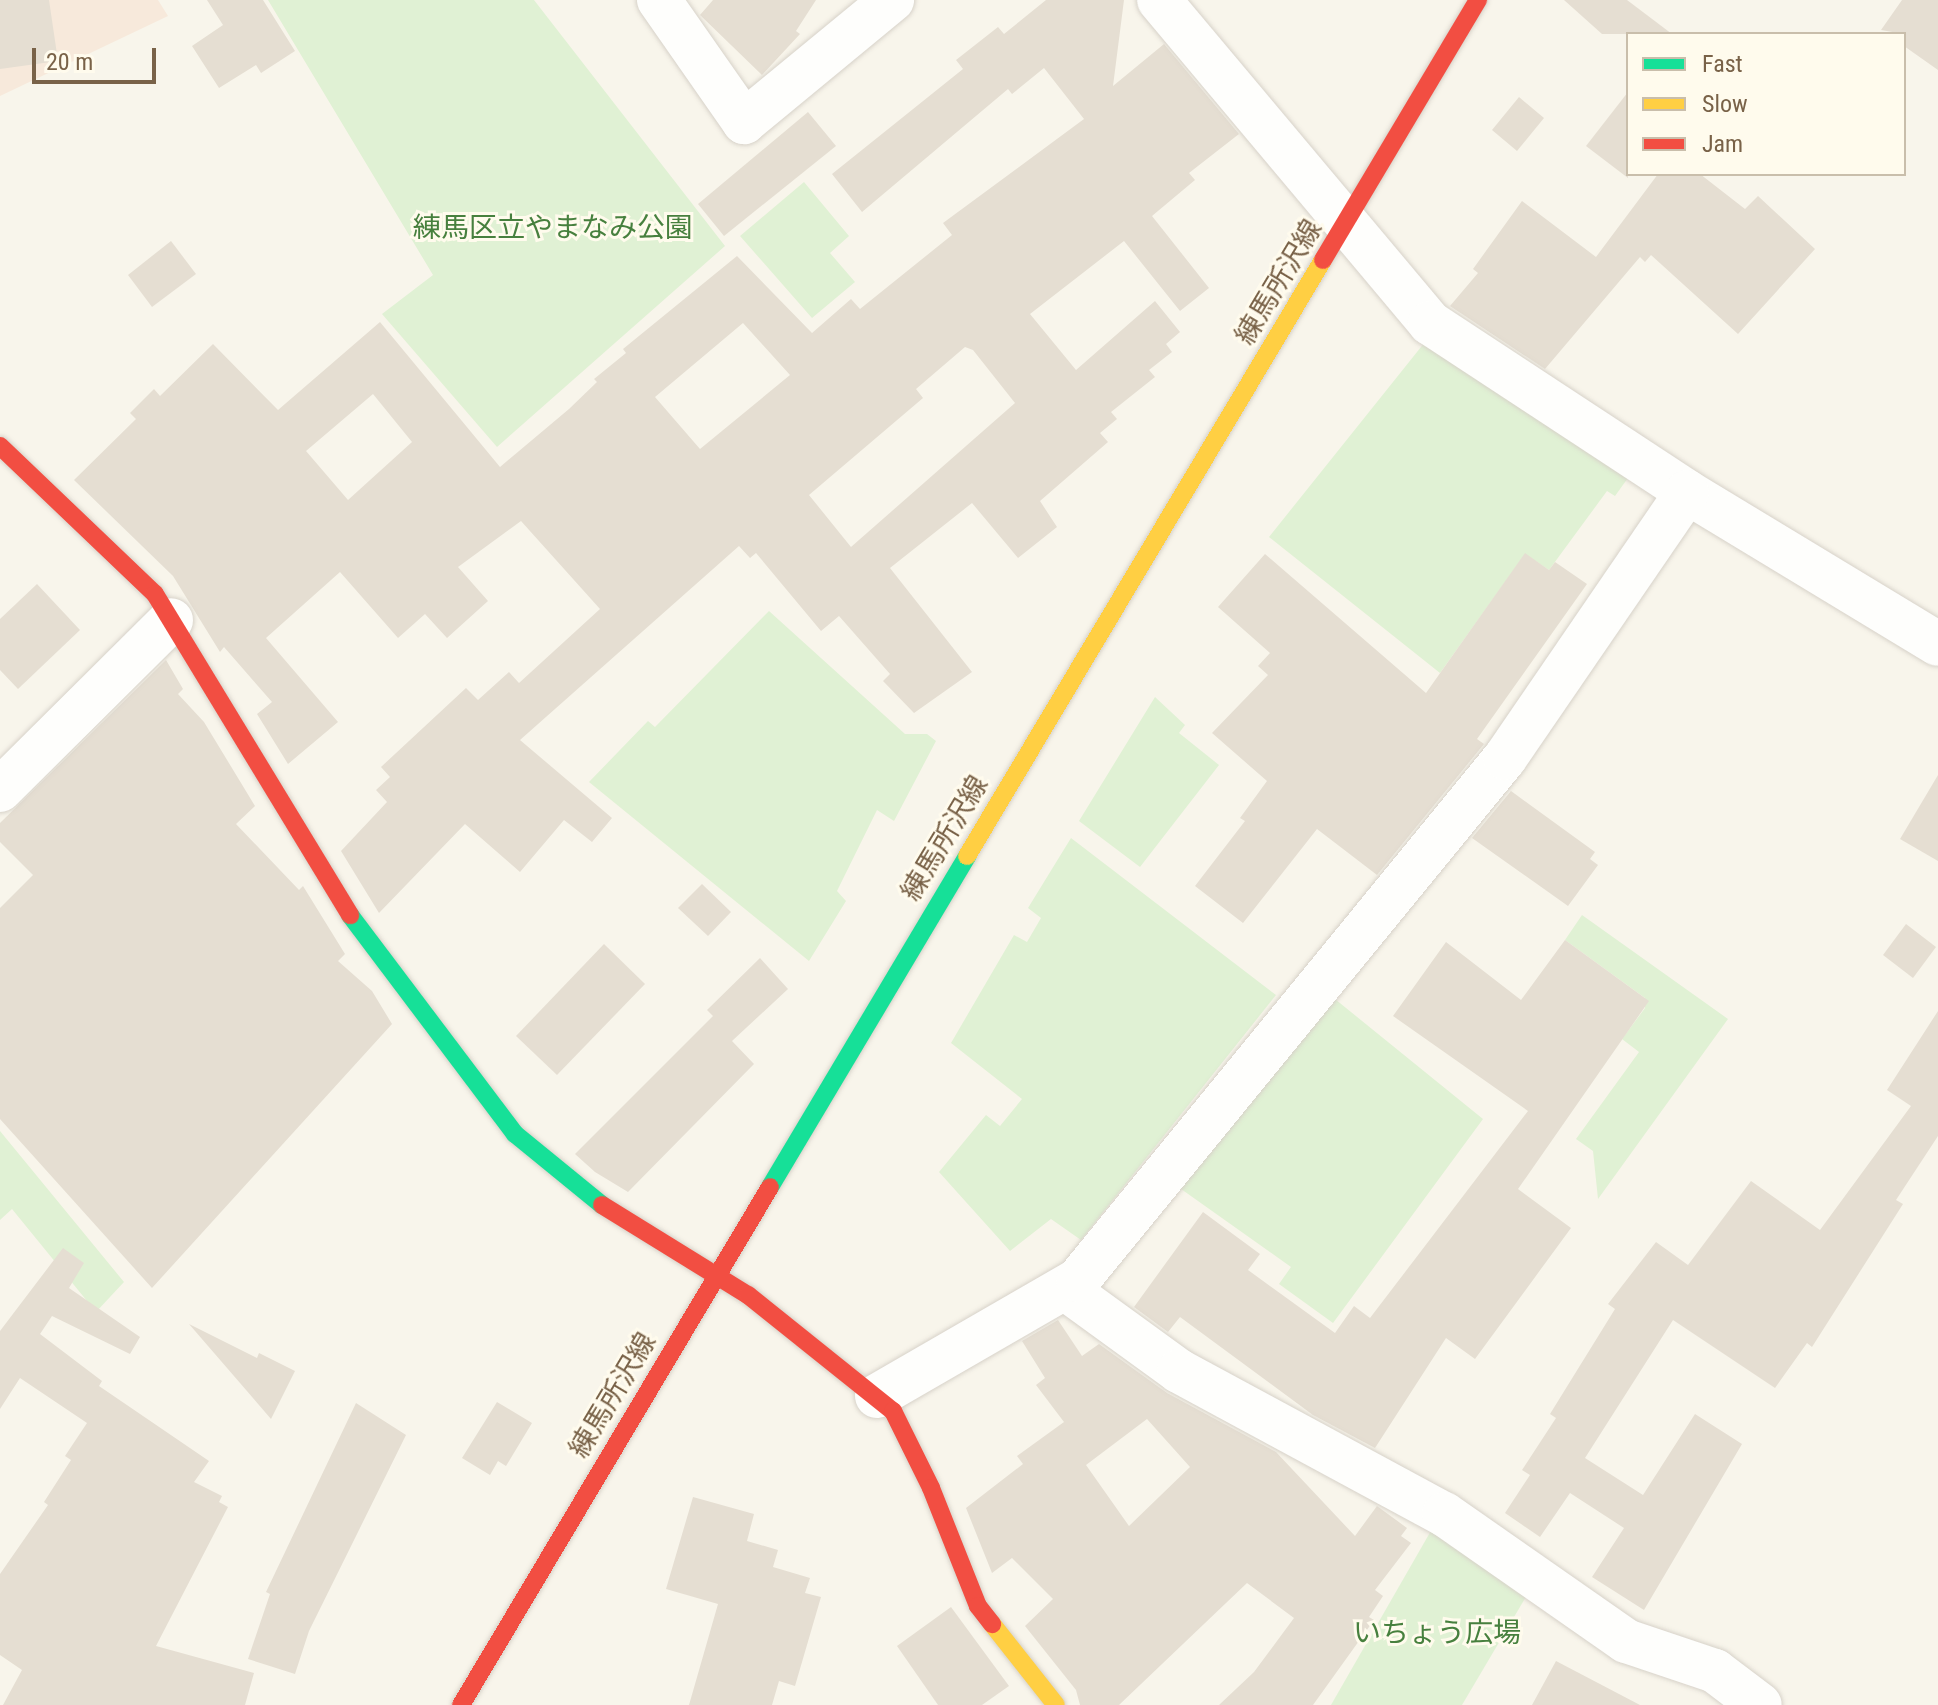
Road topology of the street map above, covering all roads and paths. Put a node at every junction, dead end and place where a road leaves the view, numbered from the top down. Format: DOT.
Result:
graph roads {
  1 [pos="659,0"];
  2 [pos="892,0"];
  3 [pos="1159,0"];
  4 [pos="1478,0"];
  5 [pos="1346,225"];
  6 [pos="0,446"];
  7 [pos="1687,492"];
  8 [pos="171,620"];
  9 [pos="1938,644"];
  10 [pos="0,790"];
  11 [pos="716,1277"];
  12 [pos="1066,1289"];
  13 [pos="877,1396"];
  14 [pos="461,1705"];
  15 [pos="1056,1705"];
  16 [pos="1760,1705"];
  1 -- 2 [label="street"];
  3 -- 5 [label="street"];
  4 -- 5 [label="main road, 練馬所沢線"];
  5 -- 7 [label="street"];
  5 -- 11 [label="main road, 練馬所沢線"];
  6 -- 8 [label="main road"];
  7 -- 9 [label="street"];
  7 -- 12 [label="street"];
  8 -- 10 [label="street"];
  8 -- 11 [label="main road"];
  11 -- 13 [label="main road"];
  11 -- 14 [label="main road, 練馬所沢線"];
  12 -- 13 [label="street"];
  12 -- 16 [label="street"];
  13 -- 15 [label="main road"];
}
